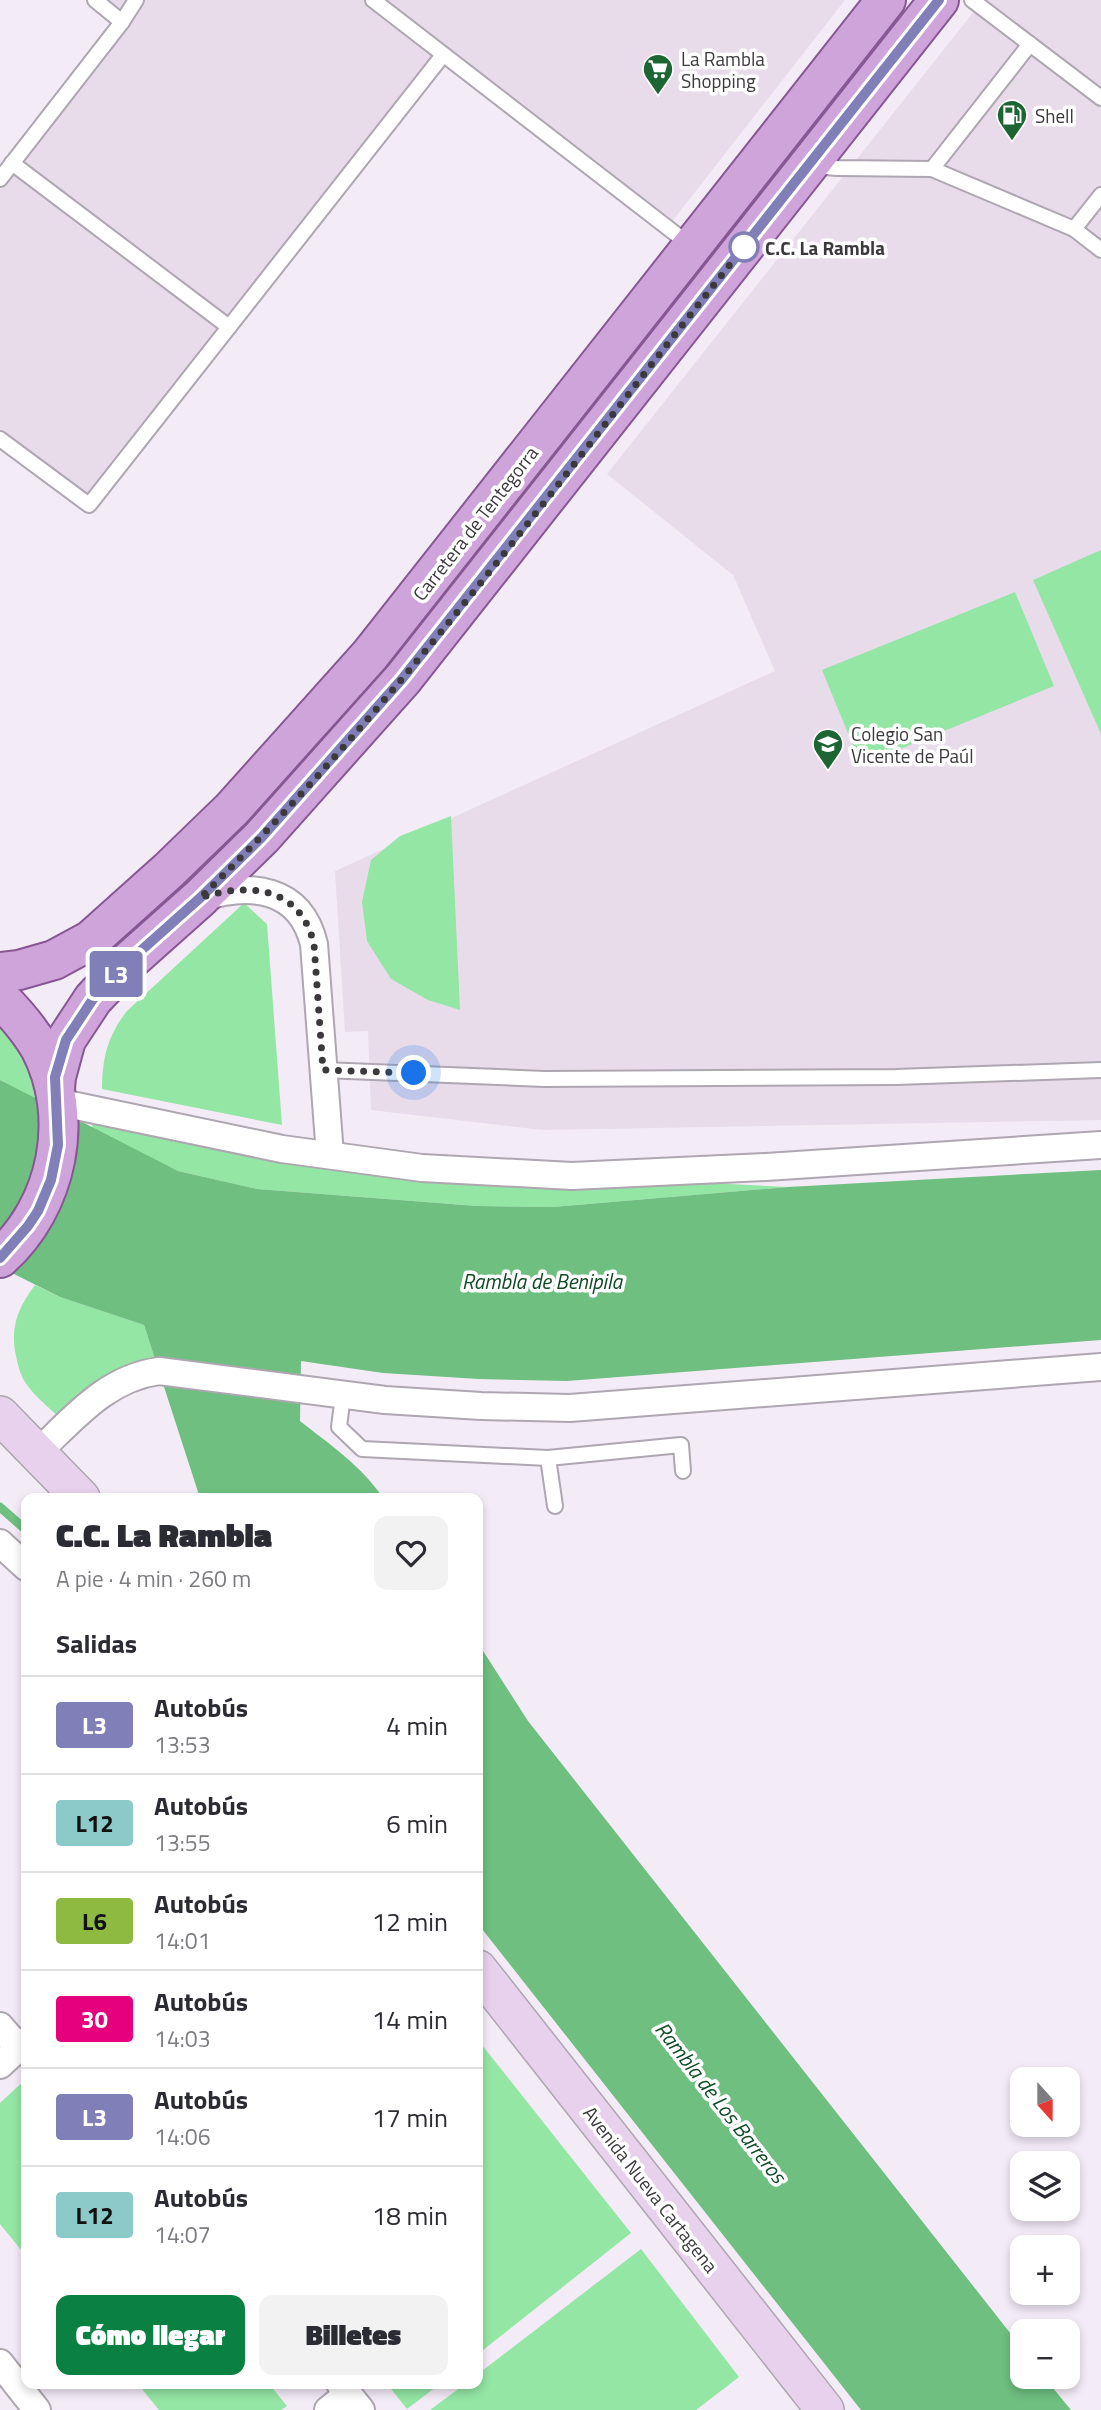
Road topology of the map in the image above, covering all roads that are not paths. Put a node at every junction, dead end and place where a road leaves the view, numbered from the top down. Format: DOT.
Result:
graph roads {
  1 [pos="95,0"];
  2 [pos="136,0"];
  3 [pos="373,0"];
  4 [pos="886,0"];
  5 [pos="939,0"];
  6 [pos="972,0"];
  7 [pos="122,22"];
  8 [pos="1030,44"];
  9 [pos="443,55"];
  10 [pos="1101,98"];
  11 [pos="12,163"];
  12 [pos="808,165"];
  13 [pos="932,169"];
  14 [pos="0,179"];
  15 [pos="1101,195"];
  16 [pos="1074,229"];
  17 [pos="692,247"];
  18 [pos="1101,250"];
  19 [pos="229,327"];
  20 [pos="0,439"];
  21 [pos="200,898"];
  22 [pos="0,972"];
  23 [pos="0,998"];
  24 [pos="323,1070"];
  25 [pos="1101,1070"];
  26 [pos="57,1101"];
  27 [pos="1101,1145"];
  28 [pos="330,1155"];
  29 [pos="5,1260"];
  30 [pos="1101,1367"];
  31 [pos="343,1395"];
  32 [pos="0,1402"];
  33 [pos="0,1415"];
  34 [pos="34,1448"];
  35 [pos="548,1458"];
  36 [pos="684,1471"];
  37 [pos="76,1493"];
  38 [pos="555,1506"];
  39 [pos="0,1542"];
  40 [pos="21,1562"];
  41 [pos="483,1975"];
  42 [pos="0,2026"];
  43 [pos="15,2051"];
  44 [pos="0,2363"];
  45 [pos="37,2410"];
  46 [pos="825,2410"];
  1 -- 7 [label="lane"];
  2 -- 7 [label="lane"];
  3 -- 9 [label="lane"];
  4 -- 17 [label="main road, Carretera de Tentegorra"];
  5 -- 12 [label="main road, Carretera de Tentegorra"];
  6 -- 8 [label="lane"];
  7 -- 11 [label="lane"];
  8 -- 10 [label="lane"];
  8 -- 13 [label="lane"];
  9 -- 17 [label="lane"];
  9 -- 19 [label="lane"];
  11 -- 14 [label="lane"];
  11 -- 19 [label="lane"];
  12 -- 13 [label="lane"];
  12 -- 21 [label="main road, Carretera de Tentegorra"];
  13 -- 16 [label="lane"];
  15 -- 16 [label="lane"];
  16 -- 18 [label="lane"];
  17 -- 22 [label="main road, Carretera de Tentegorra"];
  19 -- 20 [label="lane"];
  21 -- 24 [label="street"];
  21 -- 26 [label="main road, Carretera de Tentegorra"];
  23 -- 26 [label="main road"];
  24 -- 25 [label="lane"];
  24 -- 28 [label="street"];
  26 -- 28 [label="street"];
  26 -- 29 [label="main road"];
  27 -- 28 [label="street"];
  30 -- 31 [label="street"];
  31 -- 34 [label="street"];
  31 -- 35 [label="lane"];
  32 -- 34 [label="main road"];
  33 -- 34 [label="main road"];
  34 -- 37 [label="main road"];
  35 -- 36 [label="lane"];
  35 -- 38 [label="lane"];
  39 -- 40 [label="street"];
  41 -- 46 [label="main road, Avenida Nueva Cartagena"];
  42 -- 43 [label="street"];
  44 -- 45 [label="street"];
}
